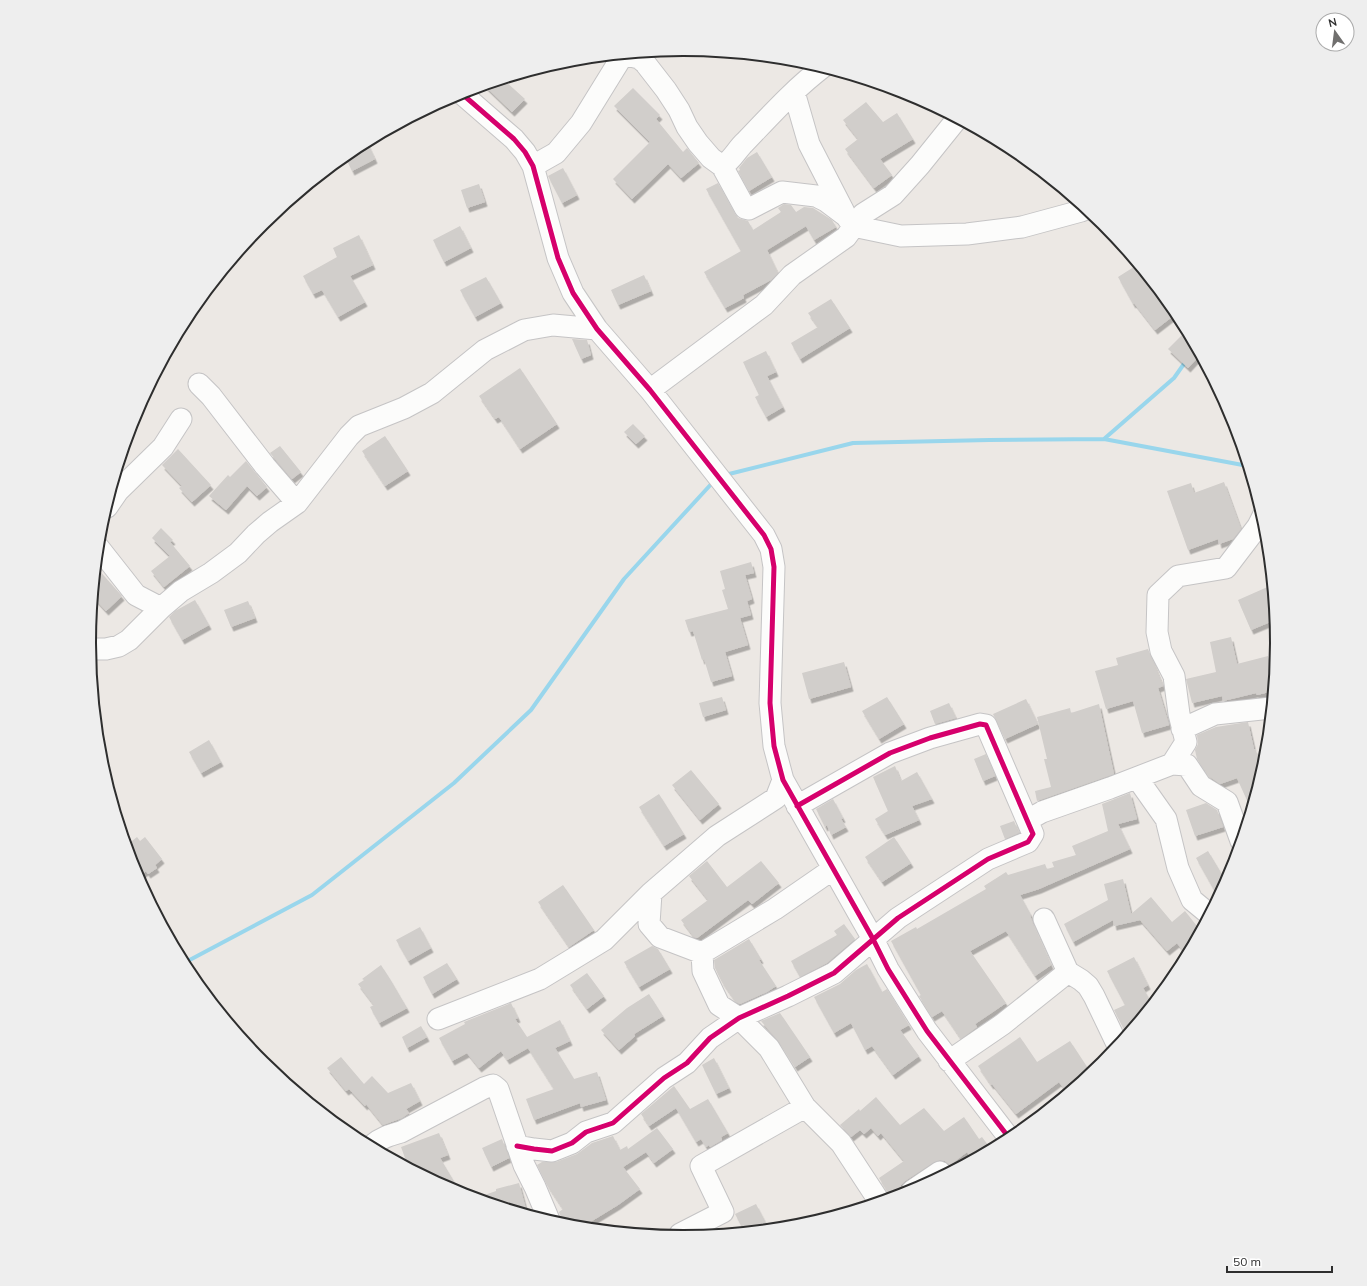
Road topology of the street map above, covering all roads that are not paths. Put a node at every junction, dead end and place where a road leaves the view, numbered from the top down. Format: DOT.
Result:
graph roads {
  1 [pos="638,58"];
  2 [pos="620,60"];
  3 [pos="817,72"];
  4 [pos="794,92"];
  5 [pos="467,98"];
  6 [pos="954,123"];
  7 [pos="533,166"];
  8 [pos="722,166"];
  9 [pos="1081,211"];
  10 [pos="850,221"];
  11 [pos="597,329"];
  12 [pos="199,384"];
  13 [pos="650,390"];
  14 [pos="181,419"];
  15 [pos="116,493"];
  16 [pos="297,503"];
  17 [pos="1258,525"];
  18 [pos="104,554"];
  19 [pos="161,608"];
  20 [pos="96,649"];
  21 [pos="1266,709"];
  22 [pos="1182,729"];
  23 [pos="1172,764"];
  24 [pos="1137,778"];
  25 [pos="783,780"];
  26 [pos="797,806"];
  27 [pos="1028,820"];
  28 [pos="1238,834"];
  29 [pos="832,869"];
  30 [pos="651,892"];
  31 [pos="1206,911"];
  32 [pos="1044,920"];
  33 [pos="873,939"];
  34 [pos="702,953"];
  35 [pos="1068,972"];
  36 [pos="739,1018"];
  37 [pos="438,1019"];
  38 [pos="1115,1040"];
  39 [pos="949,1061"];
  40 [pos="805,1107"];
  41 [pos="1006,1134"];
  42 [pos="376,1142"];
  43 [pos="517,1146"];
  44 [pos="876,1197"];
  45 [pos="546,1213"];
  46 [pos="688,1230"];
  1 -- 8 [label="street"];
  2 -- 7 [label="street"];
  3 -- 4 [label="street"];
  4 -- 8 [label="street"];
  4 -- 10 [label="street"];
  5 -- 7 [label="street"];
  6 -- 10 [label="street"];
  7 -- 11 [label="street"];
  8 -- 10 [label="street"];
  9 -- 10 [label="street"];
  10 -- 13 [label="street"];
  11 -- 13 [label="street"];
  11 -- 16 [label="street"];
  12 -- 16 [label="street"];
  13 -- 25 [label="street"];
  14 -- 15 [label="street"];
  16 -- 19 [label="street"];
  17 -- 22 [label="street"];
  18 -- 19 [label="street"];
  19 -- 20 [label="street"];
  21 -- 22 [label="street"];
  22 -- 23 [label="street"];
  23 -- 24 [label="street"];
  23 -- 28 [label="street"];
  24 -- 27 [label="street"];
  24 -- 31 [label="street"];
  25 -- 26 [label="street"];
  25 -- 30 [label="street"];
  26 -- 27 [label="street"];
  26 -- 29 [label="street"];
  27 -- 33 [label="street"];
  29 -- 33 [label="street"];
  29 -- 34 [label="street"];
  30 -- 34 [label="street"];
  30 -- 37 [label="street"];
  32 -- 35 [label="street"];
  33 -- 36 [label="street"];
  33 -- 39 [label="street"];
  34 -- 36 [label="street"];
  35 -- 38 [label="street"];
  35 -- 39 [label="street"];
  36 -- 40 [label="street"];
  36 -- 43 [label="street"];
  39 -- 41 [label="street"];
  40 -- 44 [label="street"];
  40 -- 46 [label="street"];
  42 -- 43 [label="street"];
  43 -- 45 [label="street"];
}
